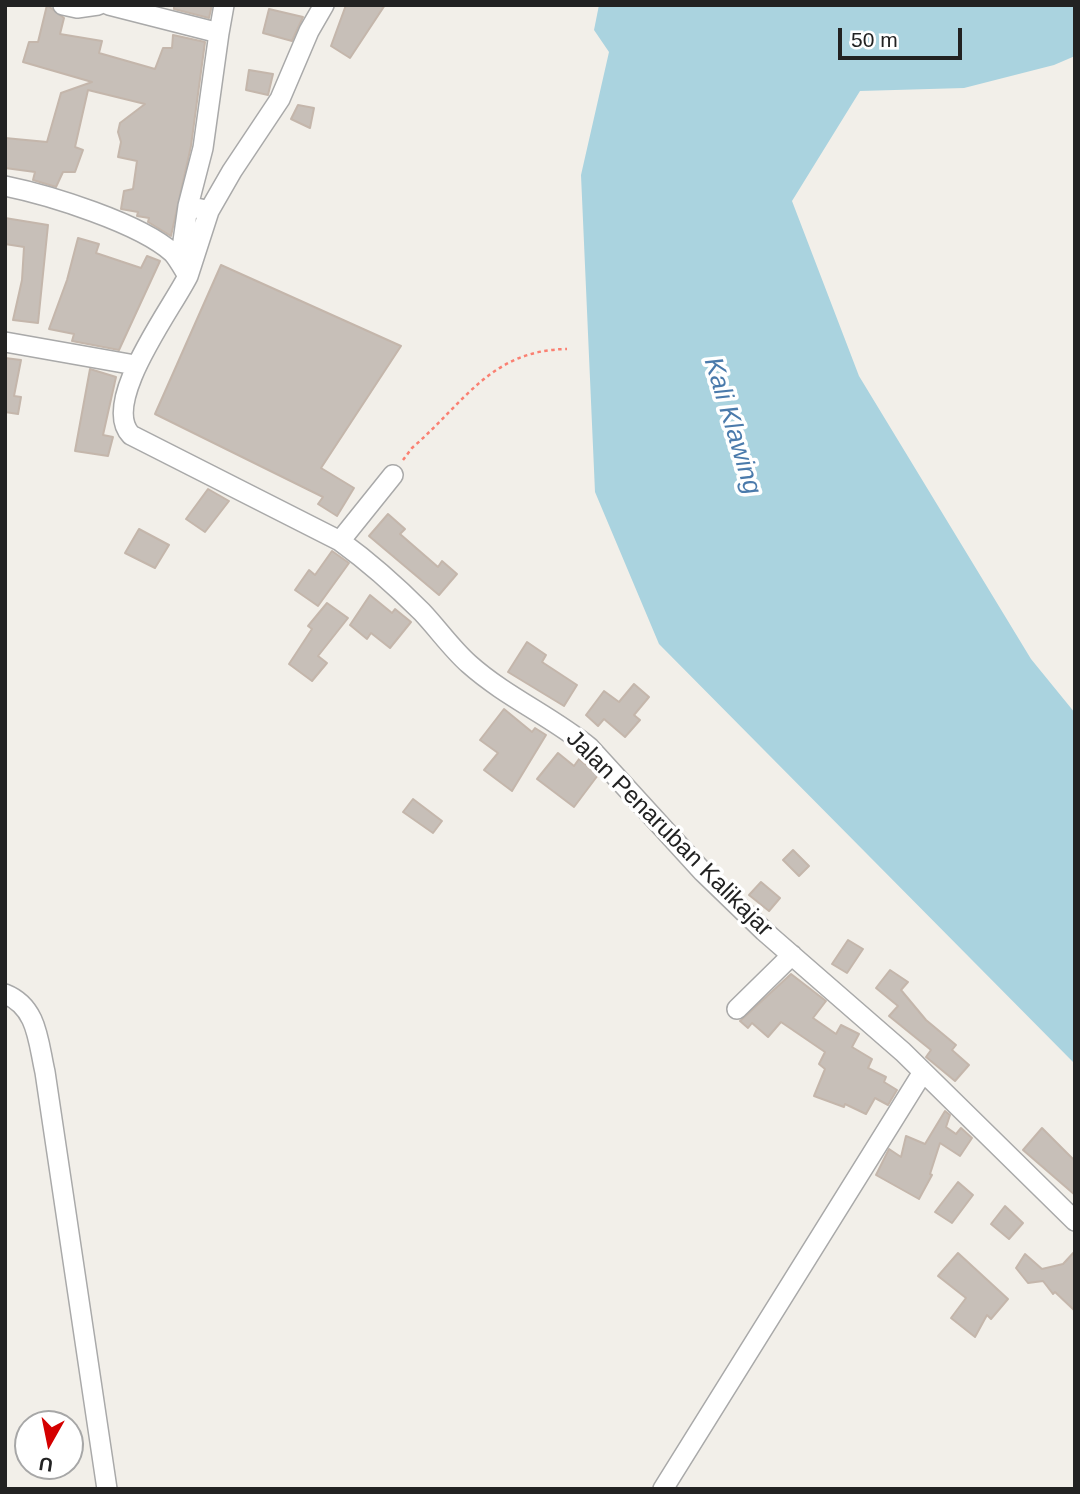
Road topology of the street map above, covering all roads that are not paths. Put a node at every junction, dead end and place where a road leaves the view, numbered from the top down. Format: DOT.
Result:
graph roads {
  1 [pos="63,5"];
  2 [pos="98,5"];
  3 [pos="109,5"];
  4 [pos="224,5"];
  5 [pos="324,5"];
  6 [pos="219,33"];
  7 [pos="5,186"];
  8 [pos="188,206"];
  9 [pos="209,211"];
  10 [pos="184,269"];
  11 [pos="5,342"];
  12 [pos="135,365"];
  13 [pos="393,475"];
  14 [pos="340,541"];
  15 [pos="792,955"];
  16 [pos="5,994"];
  17 [pos="737,1009"];
  18 [pos="923,1072"];
  19 [pos="1075,1221"];
  20 [pos="107,1489"];
  21 [pos="663,1489"];
  1 -- 2 [label="street"];
  3 -- 6 [label="street"];
  4 -- 6 [label="street"];
  5 -- 9 [label="street"];
  6 -- 8 [label="street"];
  7 -- 10 [label="street"];
  8 -- 9 [label="street"];
  8 -- 10 [label="street"];
  9 -- 10 [label="street"];
  10 -- 12 [label="street, Jalan Penaruban Kalikajar"];
  11 -- 12 [label="street"];
  12 -- 14 [label="street, Jalan Penaruban Kalikajar"];
  13 -- 14 [label="street"];
  14 -- 15 [label="street, Jalan Penaruban Kalikajar"];
  15 -- 17 [label="street"];
  15 -- 18 [label="street, Jalan Penaruban Kalikajar"];
  16 -- 20 [label="street"];
  18 -- 19 [label="street, Jalan Penaruban Kalikajar"];
  18 -- 21 [label="street"];
}
